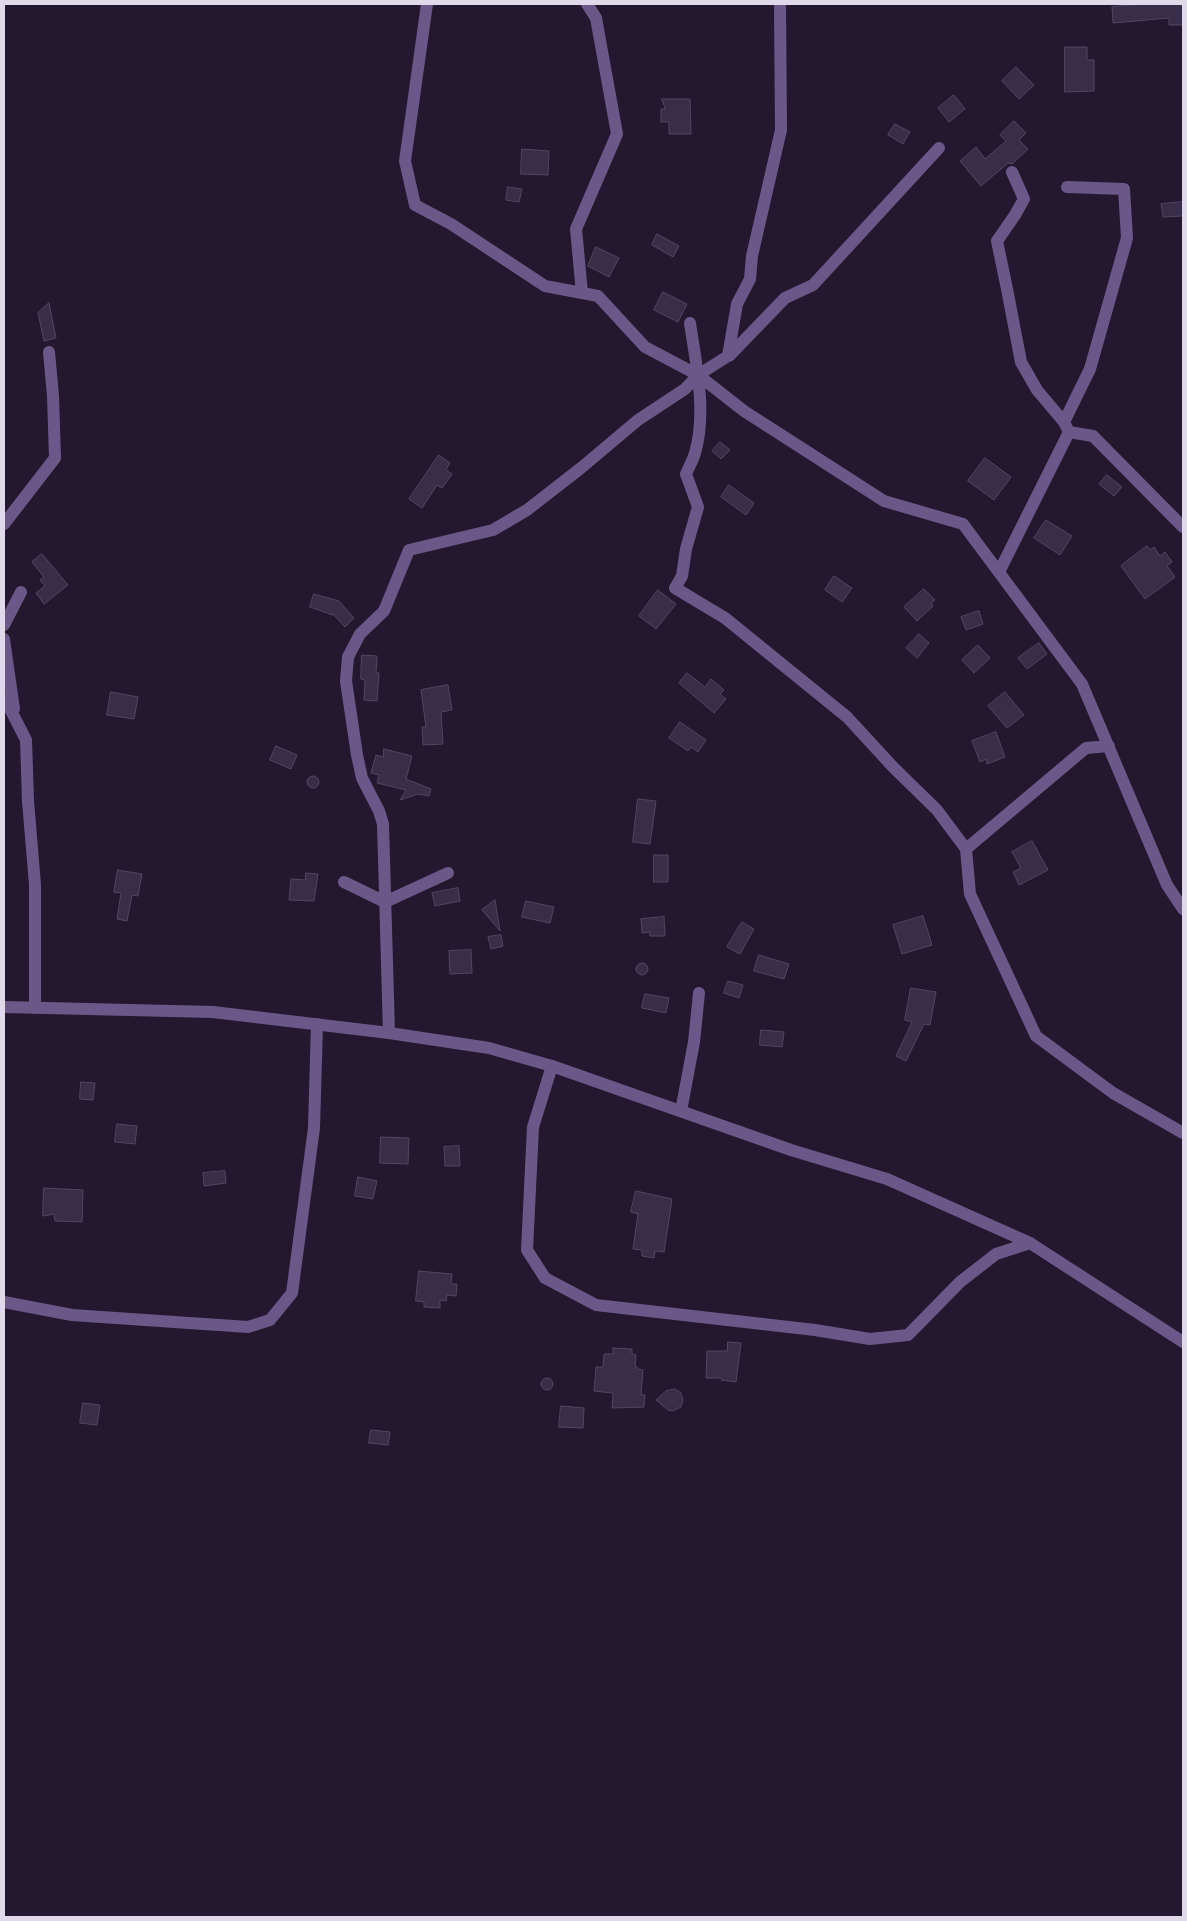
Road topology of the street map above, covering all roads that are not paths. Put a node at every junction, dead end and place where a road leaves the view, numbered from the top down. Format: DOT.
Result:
graph roads {
  1 [pos="427,4"];
  2 [pos="588,4"];
  3 [pos="780,4"];
  4 [pos="939,148"];
  5 [pos="1012,172"];
  6 [pos="1067,187"];
  7 [pos="582,293"];
  8 [pos="690,323"];
  9 [pos="49,352"];
  10 [pos="728,356"];
  11 [pos="698,375"];
  12 [pos="1067,427"];
  13 [pos="4,524"];
  14 [pos="1183,527"];
  15 [pos="998,572"];
  16 [pos="21,592"];
  17 [pos="4,625"];
  18 [pos="4,639"];
  19 [pos="4,697"];
  20 [pos="15,720"];
  21 [pos="1109,746"];
  22 [pos="966,849"];
  23 [pos="448,873"];
  24 [pos="344,882"];
  25 [pos="385,902"];
  26 [pos="1183,909"];
  27 [pos="699,993"];
  28 [pos="4,1007"];
  29 [pos="36,1008"];
  30 [pos="316,1024"];
  31 [pos="389,1033"];
  32 [pos="552,1066"];
  33 [pos="681,1111"];
  34 [pos="1183,1133"];
  35 [pos="1030,1244"];
  36 [pos="4,1302"];
  37 [pos="1183,1342"];
  1 -- 7 [label="street"];
  2 -- 7 [label="street"];
  3 -- 10 [label="street"];
  4 -- 10 [label="street"];
  5 -- 12 [label="street"];
  6 -- 12 [label="street"];
  7 -- 11 [label="street"];
  8 -- 11 [label="street"];
  9 -- 13 [label="street"];
  10 -- 11 [label="street"];
  11 -- 15 [label="street"];
  11 -- 22 [label="street"];
  11 -- 25 [label="street"];
  12 -- 14 [label="street"];
  12 -- 15 [label="street"];
  15 -- 21 [label="street"];
  16 -- 17 [label="street"];
  18 -- 20 [label="street"];
  19 -- 20 [label="street"];
  20 -- 29 [label="street"];
  21 -- 22 [label="street"];
  21 -- 26 [label="street"];
  22 -- 34 [label="street"];
  23 -- 25 [label="street"];
  24 -- 25 [label="street"];
  25 -- 31 [label="street"];
  27 -- 33 [label="street"];
  28 -- 29 [label="street"];
  29 -- 30 [label="street"];
  30 -- 31 [label="street"];
  30 -- 36 [label="street"];
  31 -- 32 [label="street"];
  32 -- 33 [label="street"];
  32 -- 35 [label="street"];
  33 -- 35 [label="street"];
  35 -- 37 [label="street"];
}
